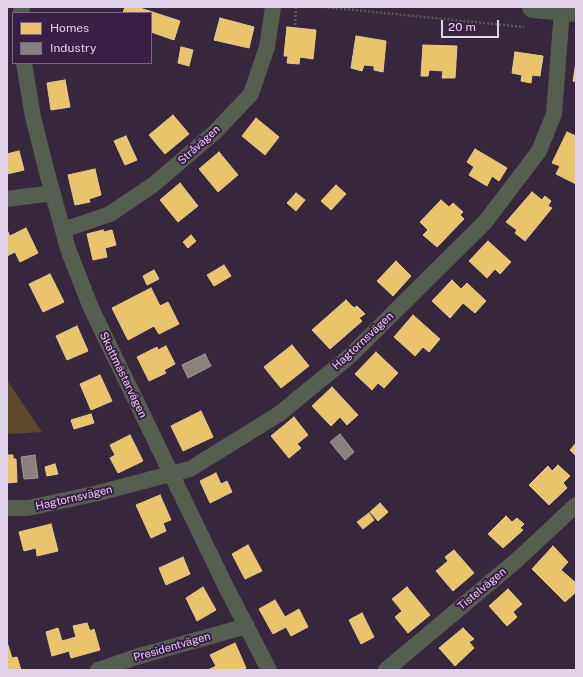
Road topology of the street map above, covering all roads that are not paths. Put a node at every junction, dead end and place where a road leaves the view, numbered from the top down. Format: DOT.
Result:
graph roads {
  1 [pos="273,7"];
  2 [pos="569,10"];
  3 [pos="531,17"];
  4 [pos="24,64"];
  5 [pos="53,193"];
  6 [pos="7,199"];
  7 [pos="63,230"];
  8 [pos="172,474"];
  9 [pos="576,505"];
  10 [pos="7,508"];
  11 [pos="247,626"];
  12 [pos="98,670"];
  13 [pos="269,670"];
  14 [pos="386,670"];
  1 -- 7 [label="street, Stråvägen"];
  2 -- 3 [label="street"];
  2 -- 8 [label="street, Hagtornsvägen"];
  4 -- 5 [label="street, Skattmästarvägen"];
  5 -- 6 [label="street"];
  5 -- 7 [label="street, Skattmästarvägen"];
  7 -- 8 [label="street, Skattmästarvägen"];
  8 -- 10 [label="street, Hagtornsvägen"];
  8 -- 11 [label="street, Skattmästarvägen"];
  9 -- 14 [label="street, Tistelvägen"];
  11 -- 12 [label="street, Presidentvägen"];
  11 -- 13 [label="street, Skattmästarvägen"];
}
